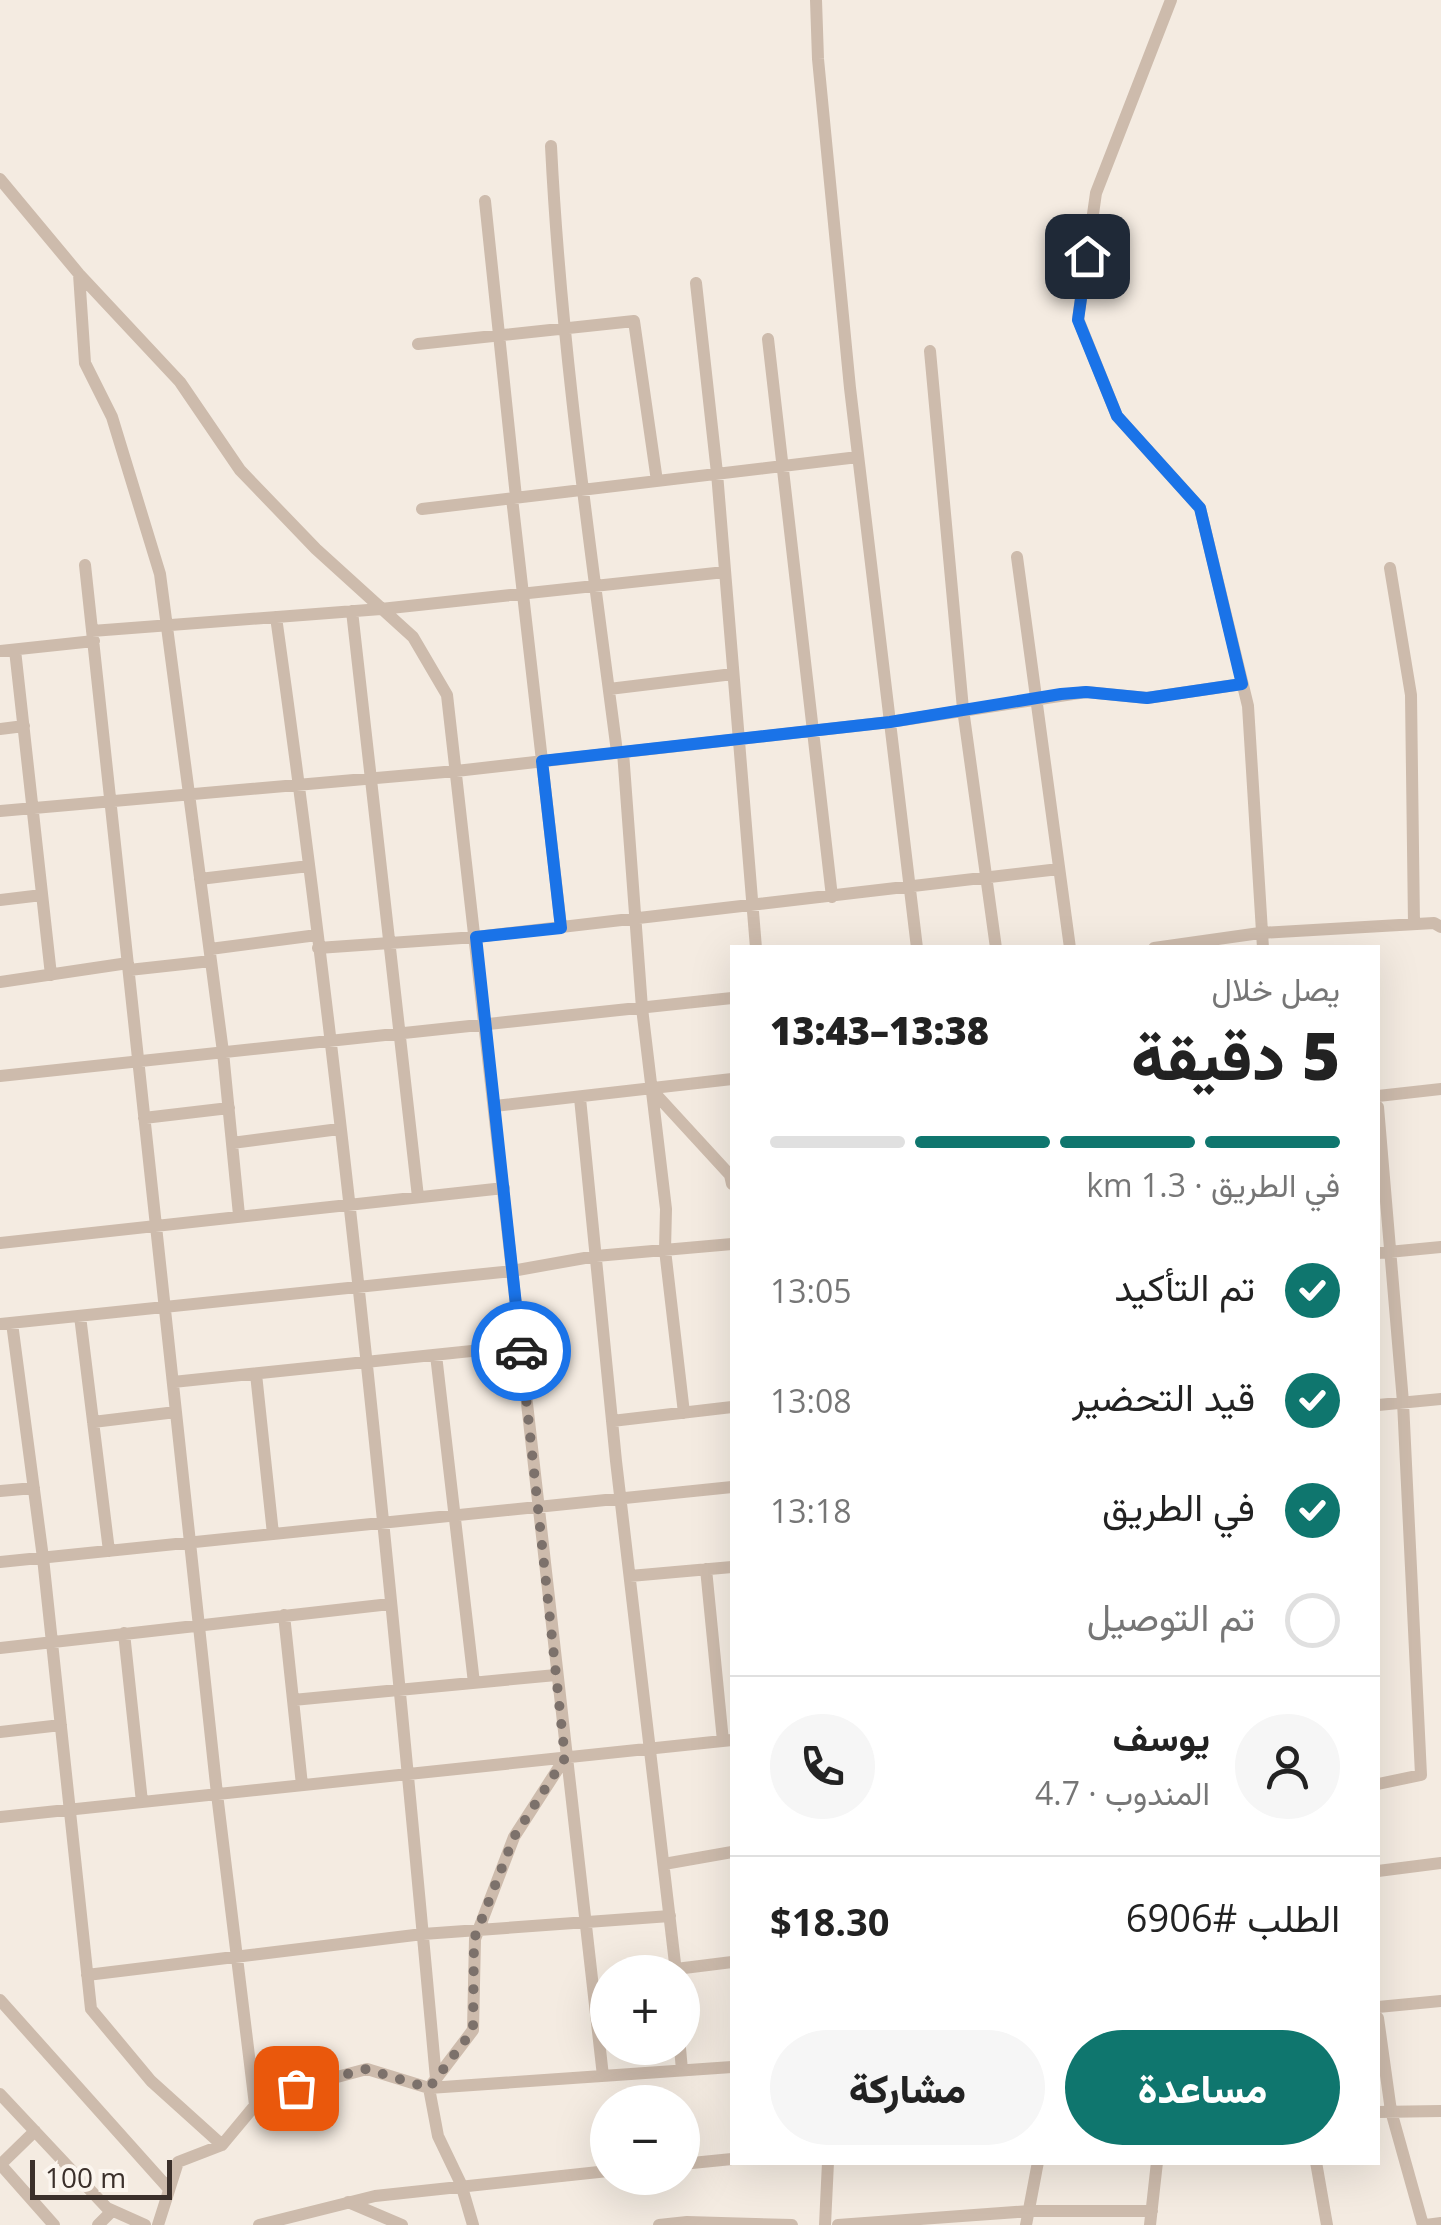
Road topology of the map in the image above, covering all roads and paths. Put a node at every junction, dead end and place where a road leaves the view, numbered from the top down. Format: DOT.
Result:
graph roads {
  1 [pos="816,0"];
  2 [pos="1171,0"];
  3 [pos="550,146"];
  4 [pos="0,179"];
  5 [pos="484,201"];
  6 [pos="79,274"];
  7 [pos="696,283"];
  8 [pos="565,328"];
  9 [pos="499,335"];
  10 [pos="768,339"];
  11 [pos="418,344"];
  12 [pos="930,351"];
  13 [pos="858,456"];
  14 [pos="780,466"];
  15 [pos="717,474"];
  16 [pos="657,480"];
  17 [pos="582,490"];
  18 [pos="514,498"];
  19 [pos="422,509"];
  20 [pos="1017,557"];
  21 [pos="85,565"];
  22 [pos="1390,568"];
  23 [pos="725,572"];
  24 [pos="595,588"];
  25 [pos="523,595"];
  26 [pos="382,608"];
  27 [pos="352,611"];
  28 [pos="276,616"];
  29 [pos="167,625"];
  30 [pos="93,636"];
  31 [pos="15,650"];
  32 [pos="0,651"];
  33 [pos="733,674"];
  34 [pos="1242,684"];
  35 [pos="609,689"];
  36 [pos="1036,697"];
  37 [pos="962,710"];
  38 [pos="890,722"];
  39 [pos="24,726"];
  40 [pos="0,729"];
  41 [pos="812,730"];
  42 [pos="738,739"];
  43 [pos="620,752"];
  44 [pos="542,761"];
  45 [pos="456,770"];
  46 [pos="370,778"];
  47 [pos="300,785"];
  48 [pos="189,794"];
  49 [pos="112,802"];
  50 [pos="33,808"];
  51 [pos="0,812"];
  52 [pos="309,866"];
  53 [pos="1059,870"];
  54 [pos="986,878"];
  55 [pos="200,880"];
  56 [pos="910,888"];
  57 [pos="42,895"];
  58 [pos="832,897"];
  59 [pos="0,900"];
  60 [pos="752,906"];
  61 [pos="636,919"];
  62 [pos="1414,924"];
  63 [pos="1439,924"];
  64 [pos="561,928"];
  65 [pos="476,937"];
  66 [pos="1262,940"];
  67 [pos="318,942"];
  68 [pos="390,943"];
  69 [pos="756,945"];
  70 [pos="917,945"];
  71 [pos="996,945"];
  72 [pos="1070,945"];
  73 [pos="1194,945"];
  74 [pos="210,955"];
  75 [pos="128,966"];
  76 [pos="51,975"];
  77 [pos="0,982"];
  78 [pos="730,998"];
  79 [pos="642,1008"];
  80 [pos="486,1025"];
  81 [pos="400,1034"];
  82 [pos="329,1041"];
  83 [pos="224,1052"];
  84 [pos="138,1061"];
  85 [pos="0,1076"];
  86 [pos="730,1079"];
  87 [pos="651,1089"];
  88 [pos="1441,1089"];
  89 [pos="1380,1096"];
  90 [pos="580,1098"];
  91 [pos="495,1106"];
  92 [pos="229,1108"];
  93 [pos="144,1118"];
  94 [pos="339,1129"];
  95 [pos="232,1142"];
  96 [pos="1380,1156"];
  97 [pos="730,1175"];
  98 [pos="504,1188"];
  99 [pos="418,1196"];
  100 [pos="347,1204"];
  101 [pos="239,1215"];
  102 [pos="156,1224"];
  103 [pos="0,1242"];
  104 [pos="730,1244"];
  105 [pos="1441,1247"];
  106 [pos="666,1250"];
  107 [pos="1384,1252"];
  108 [pos="596,1256"];
  109 [pos="512,1271"];
  110 [pos="356,1288"];
  111 [pos="165,1307"];
  112 [pos="80,1316"];
  113 [pos="6,1324"];
  114 [pos="520,1346"];
  115 [pos="436,1355"];
  116 [pos="364,1362"];
  117 [pos="256,1374"];
  118 [pos="173,1382"];
  119 [pos="1441,1399"];
  120 [pos="1403,1402"];
  121 [pos="1380,1405"];
  122 [pos="730,1407"];
  123 [pos="176,1412"];
  124 [pos="684,1413"];
  125 [pos="612,1421"];
  126 [pos="93,1422"];
  127 [pos="730,1487"];
  128 [pos="34,1488"];
  129 [pos="0,1492"];
  130 [pos="620,1498"];
  131 [pos="538,1507"];
  132 [pos="455,1515"];
  133 [pos="381,1523"];
  134 [pos="273,1534"];
  135 [pos="190,1543"];
  136 [pos="109,1551"];
  137 [pos="43,1558"];
  138 [pos="0,1562"];
  139 [pos="730,1566"];
  140 [pos="706,1569"];
  141 [pos="630,1576"];
  142 [pos="390,1604"];
  143 [pos="284,1615"];
  144 [pos="199,1624"];
  145 [pos="124,1634"];
  146 [pos="52,1642"];
  147 [pos="0,1648"];
  148 [pos="730,1653"];
  149 [pos="715,1655"];
  150 [pos="556,1675"];
  151 [pos="474,1683"];
  152 [pos="399,1690"];
  153 [pos="293,1700"];
  154 [pos="61,1726"];
  155 [pos="0,1732"];
  156 [pos="728,1741"];
  157 [pos="652,1747"];
  158 [pos="565,1758"];
  159 [pos="408,1774"];
  160 [pos="1380,1784"];
  161 [pos="302,1786"];
  162 [pos="217,1794"];
  163 [pos="142,1802"];
  164 [pos="70,1810"];
  165 [pos="0,1817"];
  166 [pos="730,1852"];
  167 [pos="1441,1863"];
  168 [pos="664,1864"];
  169 [pos="1380,1871"];
  170 [pos="670,1916"];
  171 [pos="584,1923"];
  172 [pos="478,1930"];
  173 [pos="423,1934"];
  174 [pos="674,1955"];
  175 [pos="236,1957"];
  176 [pos="730,1962"];
  177 [pos="700,1967"];
  178 [pos="87,1975"];
  179 [pos="0,2000"];
  180 [pos="1441,2001"];
  181 [pos="1380,2007"];
  182 [pos="1380,2049"];
  183 [pos="682,2065"];
  184 [pos="730,2066"];
  185 [pos="682,2070"];
  186 [pos="603,2076"];
  187 [pos="432,2084"];
  188 [pos="0,2094"];
  189 [pos="255,2105"];
  190 [pos="1441,2111"];
  191 [pos="1384,2112"];
  192 [pos="34,2132"];
  193 [pos="222,2145"];
  194 [pos="730,2159"];
  195 [pos="700,2162"];
  196 [pos="0,2164"];
  197 [pos="828,2165"];
  198 [pos="1037,2165"];
  199 [pos="1157,2165"];
  200 [pos="1317,2165"];
  201 [pos="590,2172"];
  202 [pos="461,2184"];
  203 [pos="170,2189"];
  204 [pos="348,2202"];
  205 [pos="112,2211"];
  206 [pos="1028,2218"];
  207 [pos="1151,2218"];
  208 [pos="1441,2224"];
  209 [pos="54,2225"];
  210 [pos="98,2225"];
  211 [pos="146,2225"];
  212 [pos="158,2225"];
  213 [pos="259,2225"];
  214 [pos="402,2225"];
  215 [pos="473,2225"];
  216 [pos="660,2225"];
  217 [pos="792,2225"];
  218 [pos="825,2225"];
  219 [pos="838,2225"];
  220 [pos="1327,2225"];
  221 [pos="1424,2225"];
  1 -- 13 [label="street"];
  2 -- 34 [label="street"];
  3 -- 8 [label="street"];
  4 -- 6 [label="street"];
  5 -- 9 [label="street"];
  6 -- 26 [label="street"];
  6 -- 29 [label="street"];
  7 -- 15 [label="street"];
  8 -- 9 [label="street"];
  8 -- 16 [label="street"];
  8 -- 17 [label="street"];
  9 -- 11 [label="street"];
  9 -- 18 [label="street"];
  10 -- 14 [label="street"];
  12 -- 37 [label="street"];
  13 -- 14 [label="street"];
  13 -- 38 [label="street"];
  14 -- 15 [label="street"];
  14 -- 41 [label="street"];
  15 -- 16 [label="street"];
  15 -- 23 [label="street"];
  16 -- 17 [label="street"];
  17 -- 18 [label="street"];
  17 -- 24 [label="street"];
  18 -- 19 [label="street"];
  18 -- 25 [label="street"];
  20 -- 36 [label="street"];
  21 -- 30 [label="street"];
  22 -- 62 [label="street"];
  23 -- 24 [label="street"];
  23 -- 33 [label="street"];
  24 -- 25 [label="street"];
  24 -- 35 [label="street"];
  25 -- 26 [label="street"];
  25 -- 44 [label="street"];
  26 -- 27 [label="street"];
  26 -- 45 [label="street"];
  27 -- 28 [label="street"];
  27 -- 46 [label="street"];
  28 -- 29 [label="street"];
  28 -- 47 [label="street"];
  29 -- 30 [label="street"];
  29 -- 48 [label="street"];
  30 -- 31 [label="street"];
  30 -- 49 [label="street"];
  31 -- 32 [label="street"];
  31 -- 39 [label="street"];
  33 -- 35 [label="street"];
  33 -- 42 [label="street"];
  34 -- 36 [label="street"];
  34 -- 66 [label="street"];
  35 -- 43 [label="street"];
  36 -- 37 [label="street"];
  36 -- 53 [label="street"];
  37 -- 38 [label="street"];
  37 -- 54 [label="street"];
  38 -- 41 [label="street"];
  38 -- 56 [label="street"];
  39 -- 40 [label="street"];
  39 -- 50 [label="street"];
  41 -- 42 [label="street"];
  41 -- 58 [label="street"];
  42 -- 43 [label="street"];
  42 -- 60 [label="street"];
  43 -- 44 [label="street"];
  43 -- 61 [label="street"];
  44 -- 45 [label="street"];
  44 -- 64 [label="street"];
  45 -- 46 [label="street"];
  45 -- 65 [label="street"];
  46 -- 47 [label="street"];
  46 -- 68 [label="street"];
  47 -- 48 [label="street"];
  47 -- 52 [label="street"];
  48 -- 49 [label="street"];
  48 -- 55 [label="street"];
  49 -- 50 [label="street"];
  49 -- 75 [label="street"];
  50 -- 51 [label="street"];
  50 -- 57 [label="street"];
  52 -- 55 [label="street"];
  52 -- 67 [label="street"];
  53 -- 54 [label="street"];
  53 -- 72 [label="street"];
  54 -- 56 [label="street"];
  54 -- 71 [label="street"];
  55 -- 74 [label="street"];
  56 -- 58 [label="street"];
  56 -- 70 [label="street"];
  57 -- 59 [label="street"];
  57 -- 76 [label="street"];
  58 -- 60 [label="street"];
  60 -- 61 [label="street"];
  60 -- 69 [label="street"];
  61 -- 64 [label="street"];
  61 -- 79 [label="street"];
  62 -- 63 [label="street"];
  62 -- 66 [label="street"];
  64 -- 65 [label="street"];
  65 -- 68 [label="street"];
  65 -- 80 [label="street"];
  66 -- 73 [label="street"];
  67 -- 68 [label="street"];
  67 -- 74 [label="street"];
  67 -- 82 [label="street"];
  68 -- 81 [label="street"];
  74 -- 75 [label="street"];
  74 -- 83 [label="street"];
  75 -- 76 [label="street"];
  75 -- 84 [label="street"];
  76 -- 77 [label="street"];
  78 -- 79 [label="street"];
  79 -- 80 [label="street"];
  79 -- 87 [label="street"];
  80 -- 81 [label="street"];
  80 -- 91 [label="street"];
  81 -- 82 [label="street"];
  81 -- 99 [label="street"];
  82 -- 83 [label="street"];
  82 -- 94 [label="street"];
  83 -- 84 [label="street"];
  83 -- 92 [label="street"];
  84 -- 85 [label="street"];
  84 -- 93 [label="street"];
  86 -- 87 [label="street"];
  87 -- 90 [label="street"];
  87 -- 97 [label="street"];
  87 -- 106 [label="street"];
  88 -- 89 [label="street"];
  90 -- 91 [label="street"];
  90 -- 108 [label="street"];
  91 -- 98 [label="street"];
  92 -- 93 [label="street"];
  92 -- 95 [label="street"];
  93 -- 102 [label="street"];
  94 -- 95 [label="street"];
  94 -- 100 [label="street"];
  95 -- 101 [label="street"];
  96 -- 107 [label="street"];
  98 -- 99 [label="street"];
  98 -- 109 [label="street"];
  99 -- 100 [label="street"];
  100 -- 101 [label="street"];
  100 -- 110 [label="street"];
  101 -- 102 [label="street"];
  102 -- 103 [label="street"];
  102 -- 111 [label="street"];
  104 -- 106 [label="street"];
  105 -- 107 [label="street"];
  106 -- 108 [label="street"];
  106 -- 124 [label="street"];
  107 -- 120 [label="street"];
  108 -- 109 [label="street"];
  108 -- 125 [label="street"];
  109 -- 110 [label="street"];
  109 -- 114 [label="street"];
  110 -- 111 [label="street"];
  110 -- 116 [label="street"];
  111 -- 112 [label="street"];
  111 -- 118 [label="street"];
  112 -- 113 [label="street"];
  112 -- 126 [label="street"];
  113 -- 128 [label="street"];
  114 -- 115 [label="street"];
  114 -- 131 [label="street"];
  115 -- 116 [label="street"];
  115 -- 132 [label="street"];
  116 -- 117 [label="street"];
  116 -- 133 [label="street"];
  117 -- 118 [label="street"];
  117 -- 134 [label="street"];
  118 -- 123 [label="street"];
  119 -- 120 [label="street"];
  120 -- 121 [label="street"];
  120 -- 160 [label="street"];
  122 -- 124 [label="street"];
  123 -- 126 [label="street"];
  123 -- 135 [label="street"];
  124 -- 125 [label="street"];
  125 -- 130 [label="street"];
  126 -- 136 [label="street"];
  127 -- 130 [label="street"];
  128 -- 129 [label="street"];
  128 -- 137 [label="street"];
  130 -- 131 [label="street"];
  130 -- 141 [label="street"];
  131 -- 132 [label="street"];
  131 -- 150 [label="street"];
  132 -- 133 [label="street"];
  132 -- 151 [label="street"];
  133 -- 134 [label="street"];
  133 -- 142 [label="street"];
  134 -- 135 [label="street"];
  135 -- 136 [label="street"];
  135 -- 144 [label="street"];
  136 -- 137 [label="street"];
  137 -- 138 [label="street"];
  137 -- 146 [label="street"];
  139 -- 140 [label="street"];
  140 -- 141 [label="street"];
  140 -- 149 [label="street"];
  141 -- 157 [label="street"];
  142 -- 143 [label="street"];
  142 -- 152 [label="street"];
  143 -- 144 [label="street"];
  143 -- 153 [label="street"];
  144 -- 145 [label="street"];
  144 -- 162 [label="street"];
  145 -- 146 [label="street"];
  145 -- 163 [label="street"];
  146 -- 147 [label="street"];
  146 -- 154 [label="street"];
  148 -- 149 [label="street"];
  149 -- 156 [label="street"];
  150 -- 151 [label="street"];
  150 -- 158 [label="street"];
  151 -- 152 [label="street"];
  152 -- 153 [label="street"];
  152 -- 159 [label="street"];
  153 -- 161 [label="street"];
  154 -- 155 [label="street"];
  154 -- 164 [label="street"];
  156 -- 157 [label="street"];
  157 -- 158 [label="street"];
  157 -- 168 [label="street"];
  158 -- 159 [label="street"];
  158 -- 171 [label="street"];
  158 -- 172 [label="street"];
  159 -- 161 [label="street"];
  159 -- 173 [label="street"];
  161 -- 162 [label="street"];
  162 -- 163 [label="street"];
  162 -- 175 [label="street"];
  163 -- 164 [label="street"];
  164 -- 165 [label="street"];
  164 -- 178 [label="street"];
  166 -- 168 [label="street"];
  167 -- 169 [label="street"];
  168 -- 170 [label="street"];
  170 -- 171 [label="street"];
  170 -- 174 [label="street"];
  171 -- 172 [label="street"];
  171 -- 186 [label="street"];
  172 -- 173 [label="street"];
  172 -- 187 [label="street"];
  173 -- 175 [label="street"];
  173 -- 187 [label="street"];
  175 -- 178 [label="street"];
  175 -- 189 [label="street"];
  176 -- 177 [label="street"];
  178 -- 193 [label="street"];
  179 -- 203 [label="street"];
  180 -- 181 [label="street"];
  182 -- 191 [label="street"];
  183 -- 185 [label="street"];
  184 -- 185 [label="street"];
  185 -- 186 [label="street"];
  186 -- 187 [label="street"];
  187 -- 189 [label="street"];
  187 -- 202 [label="street"];
  188 -- 192 [label="street"];
  189 -- 193 [label="street"];
  190 -- 191 [label="street"];
  191 -- 221 [label="street"];
  192 -- 196 [label="street"];
  192 -- 205 [label="street"];
  193 -- 203 [label="street"];
  194 -- 195 [label="street"];
  196 -- 209 [label="street"];
  197 -- 218 [label="street"];
  198 -- 206 [label="street"];
  199 -- 207 [label="street"];
  200 -- 220 [label="street"];
  201 -- 202 [label="street"];
  202 -- 204 [label="street"];
  202 -- 215 [label="street"];
  203 -- 212 [label="street"];
  204 -- 213 [label="street"];
  204 -- 214 [label="street"];
  205 -- 210 [label="street"];
  205 -- 211 [label="street"];
  206 -- 207 [label="street"];
  206 -- 219 [label="street"];
  208 -- 221 [label="street"];
  216 -- 217 [label="street"];
}
